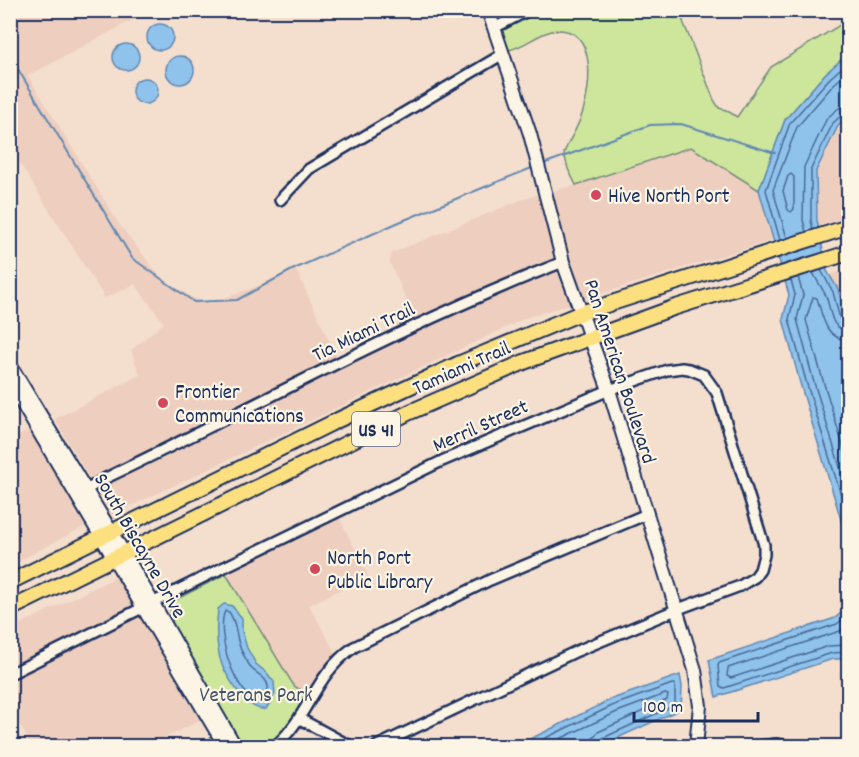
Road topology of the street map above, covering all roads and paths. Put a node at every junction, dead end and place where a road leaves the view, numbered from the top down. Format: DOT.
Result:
graph roads {
  1 [pos="488,10"];
  2 [pos="529,10"];
  3 [pos="494,28"];
  4 [pos="503,54"];
  5 [pos="280,200"];
  6 [pos="842,229"];
  7 [pos="845,254"];
  8 [pos="563,262"];
  9 [pos="581,313"];
  10 [pos="590,337"];
  11 [pos="10,365"];
  12 [pos="10,383"];
  13 [pos="609,390"];
  14 [pos="86,490"];
  15 [pos="647,514"];
  16 [pos="106,534"];
  17 [pos="119,555"];
  18 [pos="10,582"];
  19 [pos="148,605"];
  20 [pos="10,609"];
  21 [pos="678,609"];
  22 [pos="10,674"];
  23 [pos="300,719"];
  24 [pos="225,747"];
  25 [pos="236,747"];
  26 [pos="275,747"];
  27 [pos="350,747"];
  28 [pos="377,747"];
  29 [pos="696,747"];
  30 [pos="761,747"];
  31 [pos="788,747"];
  1 -- 3 [label="street, Pan American Boulevard"];
  2 -- 3 [label="street"];
  3 -- 4 [label="street, Pan American Boulevard"];
  4 -- 5 [label="street"];
  4 -- 8 [label="street, Pan American Boulevard"];
  6 -- 9 [label="main road, Tamiami Trail / US 41"];
  7 -- 10 [label="main road, Tamiami Trail / US 41"];
  8 -- 9 [label="street, Pan American Boulevard"];
  8 -- 14 [label="street, Tia Miami Trail"];
  9 -- 10 [label="street, Pan American Boulevard"];
  9 -- 16 [label="main road, Tamiami Trail / US 41"];
  10 -- 13 [label="street, Pan American Boulevard"];
  10 -- 17 [label="main road, Tamiami Trail / US 41"];
  11 -- 14 [label="street, South Biscayne Drive"];
  12 -- 16 [label="street, South Biscayne Drive"];
  13 -- 15 [label="street, Pan American Boulevard"];
  13 -- 19 [label="street, Merril Street"];
  13 -- 21 [label="street, Merril Street"];
  14 -- 16 [label="street, South Biscayne Drive"];
  15 -- 21 [label="street, Pan American Boulevard"];
  15 -- 23 [label="street"];
  16 -- 17 [label="street, South Biscayne Drive"];
  16 -- 18 [label="main road, Tamiami Trail / US 41"];
  17 -- 19 [label="street, South Biscayne Drive"];
  17 -- 20 [label="main road, Tamiami Trail / US 41"];
  19 -- 22 [label="street, Merril Street"];
  19 -- 24 [label="street, South Biscayne Drive"];
  19 -- 25 [label="street, South Biscayne Drive"];
  21 -- 28 [label="street, Merril Street"];
  21 -- 29 [label="street, Pan American Boulevard"];
  23 -- 26 [label="street"];
  23 -- 27 [label="street"];
  30 -- 31 [label="street"];
}
